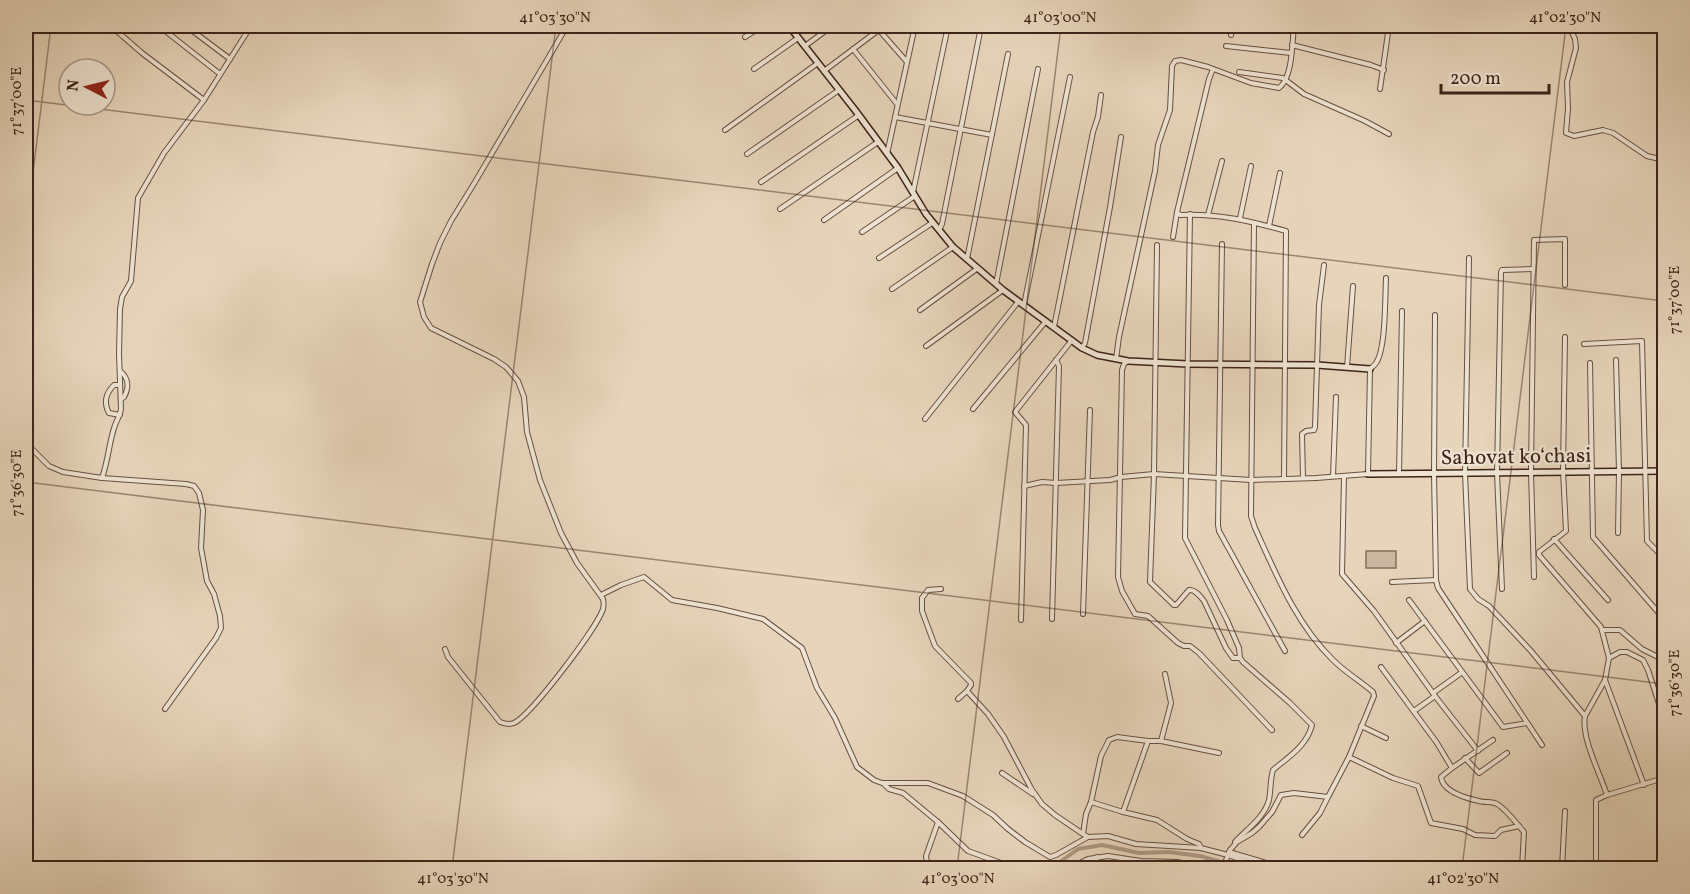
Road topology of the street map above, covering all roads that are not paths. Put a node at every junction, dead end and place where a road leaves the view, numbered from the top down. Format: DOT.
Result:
graph roads {
  1 [pos="71,26"];
  2 [pos="111,26"];
  3 [pos="159,26"];
  4 [pos="186,26"];
  5 [pos="251,26"];
  6 [pos="567,26"];
  7 [pos="762,26"];
  8 [pos="789,26"];
  9 [pos="832,26"];
  10 [pos="884,26"];
  11 [pos="915,26"];
  12 [pos="948,26"];
  13 [pos="1233,26"];
  14 [pos="1263,26"];
  15 [pos="1389,26"];
  16 [pos="1569,26"];
  17 [pos="1294,27"];
  18 [pos="67,30"];
  19 [pos="879,30"];
  20 [pos="980,32"];
  21 [pos="1231,35"];
  22 [pos="745,37"];
  23 [pos="798,38"];
  24 [pos="1292,45"];
  25 [pos="805,46"];
  26 [pos="1226,46"];
  27 [pos="853,49"];
  28 [pos="1291,53"];
  29 [pos="1008,54"];
  30 [pos="230,59"];
  31 [pos="907,62"];
  32 [pos="818,63"];
  33 [pos="754,69"];
  34 [pos="1038,69"];
  35 [pos="1213,69"];
  36 [pos="1384,70"];
  37 [pos="825,71"];
  38 [pos="1239,72"];
  39 [pos="220,74"];
  40 [pos="1070,78"];
  41 [pos="1287,80"];
  42 [pos="839,90"];
  43 [pos="1380,90"];
  44 [pos="1101,95"];
  45 [pos="204,100"];
  46 [pos="898,105"];
  47 [pos="859,116"];
  48 [pos="895,117"];
  49 [pos="927,123"];
  50 [pos="725,130"];
  51 [pos="961,130"];
  52 [pos="1389,134"];
  53 [pos="992,135"];
  54 [pos="1121,137"];
  55 [pos="878,142"];
  56 [pos="747,154"];
  57 [pos="887,154"];
  58 [pos="1665,160"];
  59 [pos="1222,161"];
  60 [pos="1251,166"];
  61 [pos="898,168"];
  62 [pos="1280,174"];
  63 [pos="761,182"];
  64 [pos="914,194"];
  65 [pos="780,209"];
  66 [pos="1177,212"];
  67 [pos="1190,214"];
  68 [pos="1208,215"];
  69 [pos="1240,218"];
  70 [pos="824,220"];
  71 [pos="932,223"];
  72 [pos="1254,223"];
  73 [pos="1269,226"];
  74 [pos="938,230"];
  75 [pos="862,232"];
  76 [pos="1173,237"];
  77 [pos="1222,244"];
  78 [pos="1157,245"];
  79 [pos="953,248"];
  80 [pos="879,258"];
  81 [pos="1469,258"];
  82 [pos="967,259"];
  83 [pos="1324,265"];
  84 [pos="978,268"];
  85 [pos="1533,269"];
  86 [pos="1386,278"];
  87 [pos="996,284"];
  88 [pos="1565,285"];
  89 [pos="1353,286"];
  90 [pos="892,289"];
  91 [pos="1003,290"];
  92 [pos="1018,302"];
  93 [pos="1024,306"];
  94 [pos="920,310"];
  95 [pos="1402,311"];
  96 [pos="1435,315"];
  97 [pos="1046,321"];
  98 [pos="1054,327"];
  99 [pos="1565,337"];
  100 [pos="1072,340"];
  101 [pos="1584,344"];
  102 [pos="926,346"];
  103 [pos="1082,348"];
  104 [pos="1116,359"];
  105 [pos="1056,360"];
  106 [pos="1616,360"];
  107 [pos="1128,361"];
  108 [pos="1156,363"];
  109 [pos="1590,363"];
  110 [pos="1188,364"];
  111 [pos="1220,364"];
  112 [pos="1252,364"];
  113 [pos="1285,364"];
  114 [pos="1317,365"];
  115 [pos="1347,367"];
  116 [pos="1370,369"];
  117 [pos="120,371"];
  118 [pos="120,385"];
  119 [pos="1336,397"];
  120 [pos="120,399"];
  121 [pos="974,409"];
  122 [pos="1090,410"];
  123 [pos="120,415"];
  124 [pos="924,419"];
  125 [pos="26,443"];
  126 [pos="1563,471"];
  127 [pos="1619,471"];
  128 [pos="1646,471"];
  129 [pos="1665,471"];
  130 [pos="1532,472"];
  131 [pos="1591,472"];
  132 [pos="1465,473"];
  133 [pos="1497,473"];
  134 [pos="1154,474"];
  135 [pos="1368,474"];
  136 [pos="1399,474"];
  137 [pos="1434,474"];
  138 [pos="1334,476"];
  139 [pos="1344,476"];
  140 [pos="1121,477"];
  141 [pos="1186,477"];
  142 [pos="102,478"];
  143 [pos="1219,478"];
  144 [pos="1303,478"];
  145 [pos="1284,479"];
  146 [pos="1251,480"];
  147 [pos="1088,481"];
  148 [pos="1056,483"];
  149 [pos="1024,486"];
  150 [pos="1618,533"];
  151 [pos="1554,539"];
  152 [pos="1665,558"];
  153 [pos="1534,577"];
  154 [pos="1436,580"];
  155 [pos="1392,582"];
  156 [pos="941,589"];
  157 [pos="1503,589"];
  158 [pos="600,595"];
  159 [pos="1409,600"];
  160 [pos="1608,600"];
  161 [pos="1083,614"];
  162 [pos="1052,619"];
  163 [pos="1665,619"];
  164 [pos="1021,620"];
  165 [pos="1425,621"];
  166 [pos="1602,630"];
  167 [pos="1396,643"];
  168 [pos="445,649"];
  169 [pos="1285,651"];
  170 [pos="1240,658"];
  171 [pos="1609,658"];
  172 [pos="1665,660"];
  173 [pos="1381,667"];
  174 [pos="1461,673"];
  175 [pos="1165,674"];
  176 [pos="1605,680"];
  177 [pos="967,691"];
  178 [pos="1434,695"];
  179 [pos="958,699"];
  180 [pos="165,709"];
  181 [pos="1414,711"];
  182 [pos="1586,716"];
  183 [pos="1665,719"];
  184 [pos="1527,723"];
  185 [pos="1361,726"];
  186 [pos="1272,730"];
  187 [pos="1386,738"];
  188 [pos="1493,740"];
  189 [pos="1148,741"];
  190 [pos="1161,741"];
  191 [pos="1542,745"];
  192 [pos="1478,751"];
  193 [pos="1219,753"];
  194 [pos="1507,753"];
  195 [pos="1349,757"];
  196 [pos="1465,758"];
  197 [pos="1452,768"];
  198 [pos="1002,773"];
  199 [pos="1665,778"];
  200 [pos="882,783"];
  201 [pos="1644,785"];
  202 [pos="1607,795"];
  203 [pos="1036,796"];
  204 [pos="1328,797"];
  205 [pos="1091,802"];
  206 [pos="1564,811"];
  207 [pos="1123,812"];
  208 [pos="938,822"];
  209 [pos="1519,826"];
  210 [pos="1083,834"];
  211 [pos="1302,835"];
  212 [pos="1088,837"];
  213 [pos="1201,848"];
  214 [pos="1229,852"];
  215 [pos="1097,857"];
  216 [pos="1001,863"];
  217 [pos="1198,867"];
  218 [pos="928,868"];
  219 [pos="1070,868"];
  220 [pos="1095,868"];
  221 [pos="1209,868"];
  222 [pos="1223,868"];
  223 [pos="1266,868"];
  224 [pos="1284,868"];
  225 [pos="1522,868"];
  226 [pos="1563,868"];
  227 [pos="1596,868"];
  1 -- 18 [label="street"];
  2 -- 45 [label="street"];
  3 -- 39 [label="street"];
  4 -- 30 [label="street"];
  5 -- 30 [label="street"];
  6 -- 158 [label="street"];
  7 -- 22 [label="street"];
  8 -- 23 [label="street"];
  9 -- 25 [label="street"];
  10 -- 19 [label="street"];
  11 -- 31 [label="street"];
  12 -- 49 [label="street"];
  13 -- 21 [label="street"];
  14 -- 17 [label="street"];
  15 -- 36 [label="street"];
  16 -- 58 [label="street"];
  17 -- 24 [label="street"];
  19 -- 27 [label="street"];
  19 -- 31 [label="street"];
  20 -- 51 [label="street"];
  23 -- 25 [label="street"];
  23 -- 33 [label="street"];
  24 -- 28 [label="street"];
  24 -- 36 [label="street"];
  25 -- 32 [label="street"];
  26 -- 28 [label="street"];
  27 -- 37 [label="street"];
  27 -- 46 [label="street"];
  28 -- 41 [label="street"];
  29 -- 53 [label="street"];
  30 -- 39 [label="street"];
  31 -- 46 [label="street"];
  32 -- 37 [label="street"];
  32 -- 50 [label="street"];
  34 -- 87 [label="street"];
  35 -- 41 [label="street"];
  35 -- 66 [label="street"];
  35 -- 104 [label="street"];
  36 -- 43 [label="street"];
  37 -- 42 [label="street"];
  38 -- 41 [label="street"];
  39 -- 45 [label="street"];
  40 -- 93 [label="street"];
  41 -- 52 [label="street"];
  42 -- 47 [label="street"];
  42 -- 56 [label="street"];
  44 -- 98 [label="street"];
  45 -- 117 [label="street"];
  46 -- 48 [label="street"];
  47 -- 55 [label="street"];
  47 -- 63 [label="street"];
  48 -- 49 [label="street"];
  48 -- 57 [label="street"];
  49 -- 51 [label="street"];
  49 -- 64 [label="street"];
  51 -- 53 [label="street"];
  51 -- 74 [label="street"];
  53 -- 82 [label="street"];
  54 -- 103 [label="street"];
  55 -- 57 [label="street"];
  55 -- 65 [label="street"];
  57 -- 61 [label="street"];
  59 -- 68 [label="street"];
  60 -- 69 [label="street"];
  61 -- 64 [label="street"];
  61 -- 70 [label="street"];
  62 -- 73 [label="street"];
  64 -- 71 [label="street"];
  64 -- 75 [label="street"];
  66 -- 67 [label="street"];
  66 -- 76 [label="street"];
  67 -- 68 [label="street"];
  67 -- 110 [label="street"];
  68 -- 69 [label="street"];
  69 -- 72 [label="street"];
  71 -- 74 [label="street"];
  71 -- 80 [label="street"];
  72 -- 73 [label="street"];
  72 -- 112 [label="street"];
  73 -- 113 [label="street"];
  74 -- 79 [label="street"];
  77 -- 111 [label="street"];
  78 -- 108 [label="street"];
  79 -- 82 [label="street"];
  79 -- 90 [label="street"];
  81 -- 132 [label="street"];
  82 -- 84 [label="street"];
  83 -- 114 [label="street"];
  84 -- 87 [label="street"];
  84 -- 94 [label="street"];
  85 -- 88 [label="street"];
  85 -- 130 [label="street"];
  85 -- 133 [label="street"];
  86 -- 116 [label="street"];
  87 -- 91 [label="street"];
  89 -- 115 [label="street"];
  91 -- 92 [label="street"];
  91 -- 102 [label="street"];
  92 -- 93 [label="street"];
  92 -- 124 [label="street"];
  93 -- 97 [label="street"];
  95 -- 136 [label="street"];
  96 -- 137 [label="street"];
  97 -- 98 [label="street"];
  97 -- 121 [label="street"];
  98 -- 100 [label="street"];
  99 -- 126 [label="street"];
  100 -- 103 [label="street"];
  100 -- 105 [label="street"];
  101 -- 128 [label="street"];
  103 -- 104 [label="street"];
  104 -- 107 [label="street"];
  105 -- 148 [label="street"];
  105 -- 149 [label="street"];
  106 -- 127 [label="street"];
  107 -- 108 [label="street"];
  107 -- 140 [label="street"];
  108 -- 110 [label="street"];
  108 -- 134 [label="street"];
  109 -- 131 [label="street"];
  110 -- 111 [label="street"];
  110 -- 141 [label="street"];
  111 -- 112 [label="street"];
  111 -- 143 [label="street"];
  112 -- 113 [label="street"];
  112 -- 146 [label="street"];
  113 -- 114 [label="street"];
  113 -- 145 [label="street"];
  114 -- 115 [label="street"];
  114 -- 144 [label="street"];
  115 -- 116 [label="street"];
  116 -- 135 [label="street"];
  117 -- 118 [label="street"];
  117 -- 120 [label="street"];
  118 -- 120 [label="street"];
  118 -- 123 [label="street"];
  119 -- 138 [label="street"];
  120 -- 123 [label="street"];
  122 -- 147 [label="street"];
  123 -- 142 [label="street"];
  125 -- 142 [label="street"];
  126 -- 130 [label="street, Sahovat koʻchasi"];
  126 -- 131 [label="street, Sahovat koʻchasi"];
  126 -- 151 [label="street"];
  127 -- 128 [label="street, Sahovat koʻchasi"];
  127 -- 131 [label="street, Sahovat koʻchasi"];
  127 -- 150 [label="street"];
  128 -- 129 [label="street, Sahovat koʻchasi"];
  128 -- 152 [label="street"];
  130 -- 133 [label="street, Sahovat koʻchasi"];
  130 -- 153 [label="street"];
  131 -- 163 [label="street"];
  132 -- 133 [label="street, Sahovat koʻchasi"];
  132 -- 137 [label="street, Sahovat koʻchasi"];
  132 -- 182 [label="street"];
  133 -- 157 [label="street"];
  134 -- 140 [label="street"];
  134 -- 141 [label="street"];
  134 -- 170 [label="street"];
  135 -- 136 [label="street, Sahovat koʻchasi"];
  135 -- 139 [label="street"];
  136 -- 137 [label="street, Sahovat koʻchasi"];
  137 -- 154 [label="street"];
  138 -- 139 [label="street"];
  138 -- 144 [label="street"];
  139 -- 167 [label="street"];
  140 -- 147 [label="street"];
  140 -- 186 [label="street"];
  141 -- 143 [label="street"];
  141 -- 170 [label="street"];
  142 -- 180 [label="street"];
  143 -- 146 [label="street"];
  143 -- 169 [label="street"];
  144 -- 145 [label="street"];
  145 -- 146 [label="street"];
  146 -- 185 [label="street"];
  147 -- 148 [label="street"];
  147 -- 161 [label="street"];
  148 -- 149 [label="street"];
  148 -- 162 [label="street"];
  149 -- 164 [label="street"];
  151 -- 160 [label="street"];
  151 -- 166 [label="street"];
  154 -- 155 [label="street"];
  154 -- 184 [label="street"];
  156 -- 177 [label="street"];
  158 -- 168 [label="street"];
  158 -- 200 [label="street"];
  159 -- 165 [label="street"];
  165 -- 167 [label="street"];
  165 -- 174 [label="street"];
  166 -- 171 [label="street"];
  166 -- 172 [label="street"];
  167 -- 178 [label="street"];
  170 -- 214 [label="street"];
  171 -- 176 [label="street"];
  171 -- 183 [label="street"];
  173 -- 181 [label="street"];
  174 -- 178 [label="street"];
  174 -- 184 [label="street"];
  175 -- 190 [label="street"];
  176 -- 182 [label="street"];
  176 -- 201 [label="street"];
  177 -- 179 [label="street"];
  177 -- 203 [label="street"];
  178 -- 181 [label="street"];
  178 -- 192 [label="street"];
  181 -- 197 [label="street"];
  182 -- 202 [label="street"];
  184 -- 191 [label="street"];
  185 -- 187 [label="street"];
  185 -- 195 [label="street"];
  188 -- 192 [label="street"];
  189 -- 190 [label="street"];
  189 -- 205 [label="street"];
  189 -- 207 [label="street"];
  190 -- 193 [label="street"];
  192 -- 196 [label="street"];
  194 -- 196 [label="street"];
  195 -- 204 [label="street"];
  195 -- 209 [label="street"];
  196 -- 197 [label="street"];
  197 -- 209 [label="street"];
  198 -- 203 [label="street"];
  199 -- 201 [label="street"];
  200 -- 208 [label="street"];
  200 -- 212 [label="street"];
  201 -- 202 [label="street"];
  202 -- 227 [label="street"];
  203 -- 210 [label="street"];
  204 -- 211 [label="street"];
  204 -- 214 [label="street"];
  205 -- 207 [label="street"];
  205 -- 210 [label="street"];
  206 -- 226 [label="street"];
  207 -- 213 [label="street"];
  208 -- 216 [label="street"];
  208 -- 218 [label="street"];
  209 -- 225 [label="street"];
  210 -- 212 [label="street"];
  212 -- 213 [label="street"];
  213 -- 214 [label="street"];
  214 -- 222 [label="street"];
  214 -- 223 [label="street"];
  214 -- 224 [label="street"];
  215 -- 217 [label="street"];
  215 -- 219 [label="street"];
  215 -- 220 [label="street"];
  217 -- 221 [label="street"];
}
